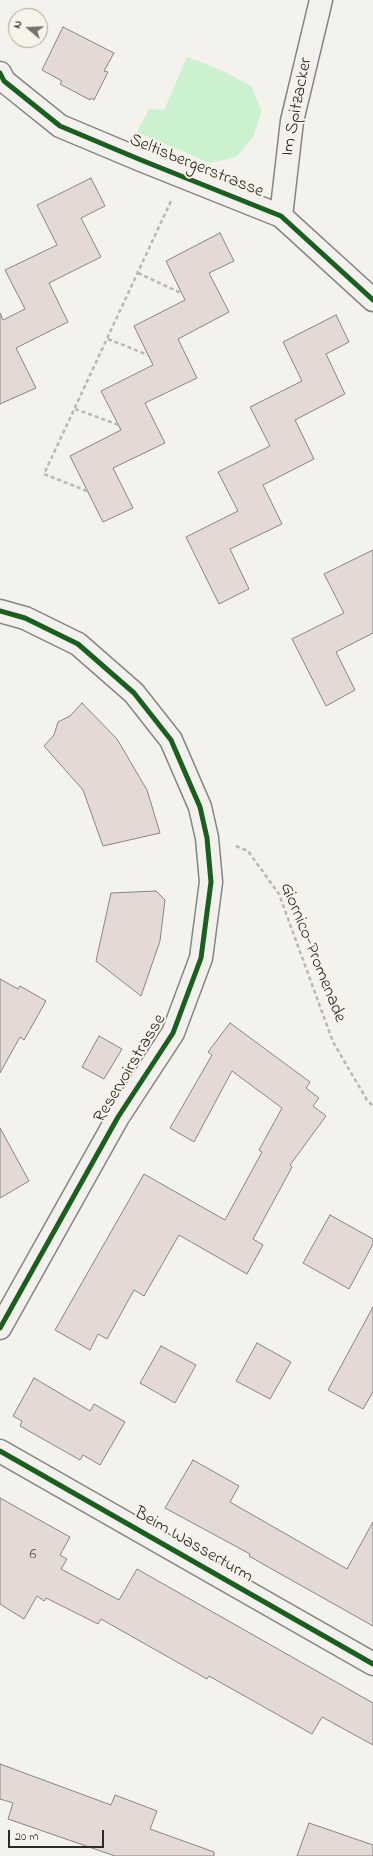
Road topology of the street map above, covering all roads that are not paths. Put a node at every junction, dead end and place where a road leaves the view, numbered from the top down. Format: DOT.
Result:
graph roads {
  1 [pos="321,0"];
  2 [pos="0,73"];
  3 [pos="281,216"];
  4 [pos="373,300"];
  5 [pos="0,611"];
  6 [pos="0,1328"];
  7 [pos="0,1451"];
  8 [pos="373,1664"];
  1 -- 3 [label="street, Im Spitzacker"];
  2 -- 3 [label="street, Seltisbergerstrasse"];
  3 -- 4 [label="street, Seltisbergerstrasse"];
  5 -- 6 [label="street, Reservoirstrasse"];
  7 -- 8 [label="street, Beim Wasserturm"];
}
